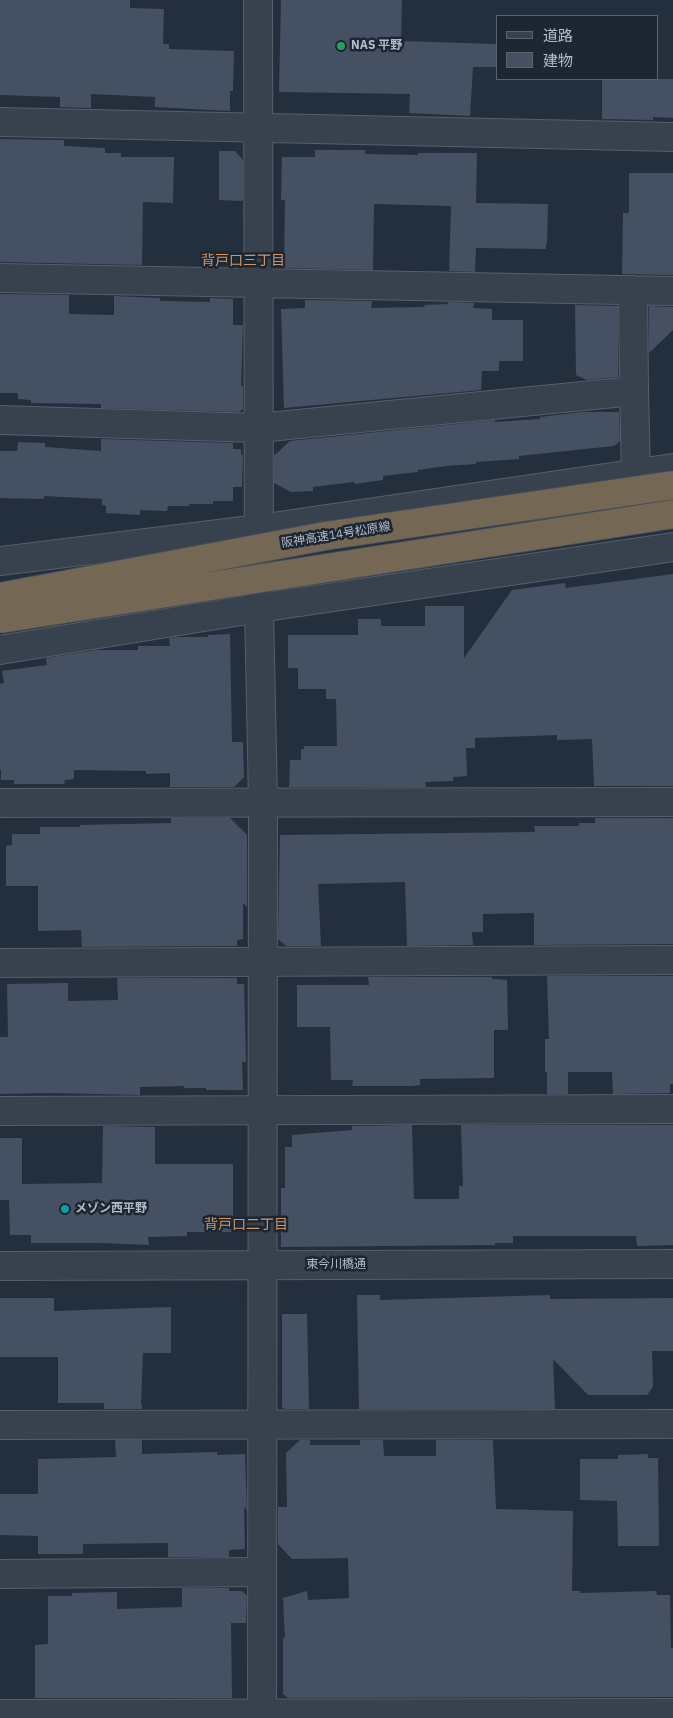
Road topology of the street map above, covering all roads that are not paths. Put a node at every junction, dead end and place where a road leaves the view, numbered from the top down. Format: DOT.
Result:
graph roads {
  1 [pos="258,0"];
  2 [pos="0,122"];
  3 [pos="258,128"];
  4 [pos="673,137"];
  5 [pos="0,278"];
  6 [pos="258,283"];
  7 [pos="633,290"];
  8 [pos="673,291"];
  9 [pos="634,391"];
  10 [pos="0,420"];
  11 [pos="258,428"];
  12 [pos="673,468"];
  13 [pos="636,473"];
  14 [pos="673,485"];
  15 [pos="673,514"];
  16 [pos="259,529"];
  17 [pos="673,548"];
  18 [pos="0,561"];
  19 [pos="0,597"];
  20 [pos="259,608"];
  21 [pos="0,618"];
  22 [pos="0,650"];
  23 [pos="263,802"];
  24 [pos="673,802"];
  25 [pos="0,803"];
  26 [pos="673,960"];
  27 [pos="263,961"];
  28 [pos="0,963"];
  29 [pos="263,1109"];
  30 [pos="673,1109"];
  31 [pos="0,1111"];
  32 [pos="673,1264"];
  33 [pos="263,1265"];
  34 [pos="0,1266"];
  35 [pos="673,1424"];
  36 [pos="263,1425"];
  37 [pos="0,1426"];
  38 [pos="262,1572"];
  39 [pos="0,1574"];
  40 [pos="673,1713"];
  41 [pos="0,1714"];
  42 [pos="262,1716"];
  1 -- 3 [label="street"];
  2 -- 3 [label="street"];
  3 -- 4 [label="street"];
  3 -- 6 [label="street"];
  5 -- 6 [label="street"];
  6 -- 7 [label="street"];
  6 -- 11 [label="street"];
  7 -- 8 [label="street"];
  7 -- 9 [label="street"];
  9 -- 11 [label="street"];
  9 -- 13 [label="street"];
  10 -- 11 [label="street"];
  11 -- 16 [label="street"];
  12 -- 13 [label="street"];
  13 -- 16 [label="street"];
  14 -- 19 [label="highway, 阪神高速14号松原線, bridge"];
  15 -- 21 [label="highway, bridge"];
  16 -- 18 [label="street"];
  16 -- 20 [label="street"];
  17 -- 20 [label="street"];
  20 -- 22 [label="street"];
  20 -- 23 [label="street"];
  23 -- 24 [label="street"];
  23 -- 25 [label="street"];
  23 -- 27 [label="street"];
  26 -- 27 [label="street"];
  27 -- 28 [label="street"];
  27 -- 29 [label="street"];
  29 -- 30 [label="street"];
  29 -- 31 [label="street"];
  29 -- 33 [label="street"];
  32 -- 33 [label="street, 東今川橋通"];
  33 -- 34 [label="street, 東今川橋通"];
  33 -- 36 [label="street"];
  35 -- 36 [label="street"];
  36 -- 37 [label="street"];
  36 -- 38 [label="street"];
  38 -- 39 [label="street"];
  38 -- 42 [label="street"];
  40 -- 42 [label="street"];
  41 -- 42 [label="street"];
}
